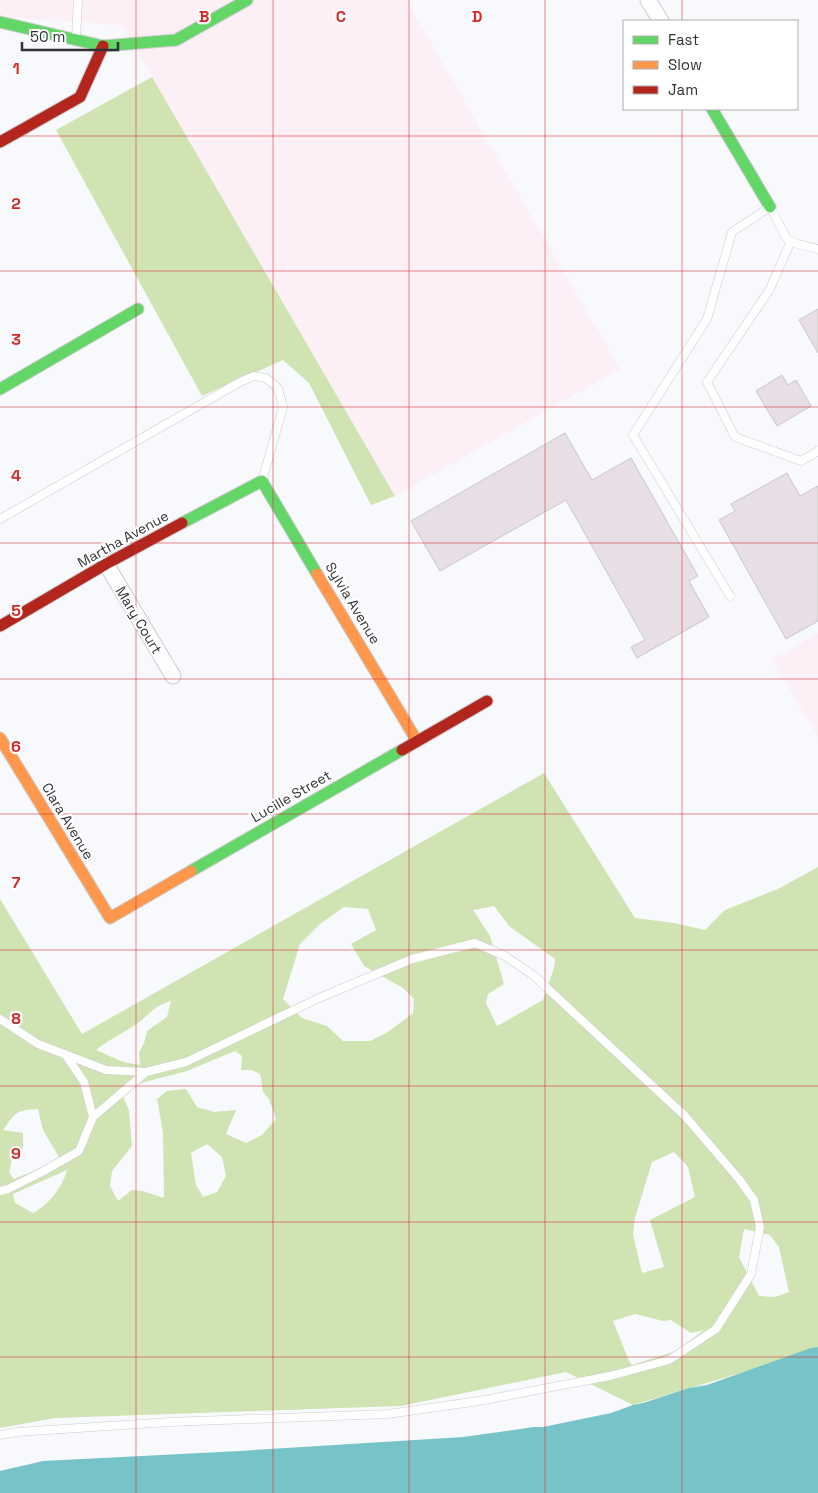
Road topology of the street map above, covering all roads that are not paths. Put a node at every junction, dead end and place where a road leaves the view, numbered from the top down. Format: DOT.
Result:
graph roads {
  1 [pos="78,0"];
  2 [pos="247,0"];
  3 [pos="648,0"];
  4 [pos="660,20"];
  5 [pos="0,22"];
  6 [pos="76,40"];
  7 [pos="103,46"];
  8 [pos="713,110"];
  9 [pos="0,142"];
  10 [pos="770,208"];
  11 [pos="791,241"];
  12 [pos="818,249"];
  13 [pos="138,308"];
  14 [pos="0,389"];
  15 [pos="818,451"];
  16 [pos="262,481"];
  17 [pos="0,520"];
  18 [pos="106,564"];
  19 [pos="730,596"];
  20 [pos="0,626"];
  21 [pos="173,676"];
  22 [pos="487,701"];
  23 [pos="0,738"];
  24 [pos="417,741"];
  25 [pos="110,918"];
  26 [pos="0,1019"];
  27 [pos="65,1054"];
  28 [pos="146,1072"];
  29 [pos="93,1117"];
  30 [pos="0,1191"];
  31 [pos="0,1436"];
  1 -- 6 [label="lane"];
  2 -- 7 [label="street"];
  3 -- 4 [label="street"];
  5 -- 6 [label="street"];
  6 -- 7 [label="street"];
  7 -- 9 [label="street"];
  8 -- 10 [label="street"];
  10 -- 11 [label="lane"];
  10 -- 19 [label="lane"];
  11 -- 12 [label="lane"];
  11 -- 15 [label="lane"];
  13 -- 14 [label="street"];
  16 -- 17 [label="lane"];
  16 -- 18 [label="street, Martha Avenue"];
  16 -- 24 [label="street, Sylvia Avenue"];
  18 -- 20 [label="street, Martha Avenue"];
  18 -- 21 [label="street, Mary Court"];
  22 -- 24 [label="street, Lucille Street"];
  23 -- 25 [label="street, Clara Avenue"];
  24 -- 25 [label="street, Lucille Street"];
  26 -- 27 [label="lane"];
  27 -- 28 [label="lane"];
  27 -- 29 [label="lane"];
  28 -- 29 [label="lane"];
  28 -- 31 [label="lane"];
  29 -- 30 [label="lane"];
}
